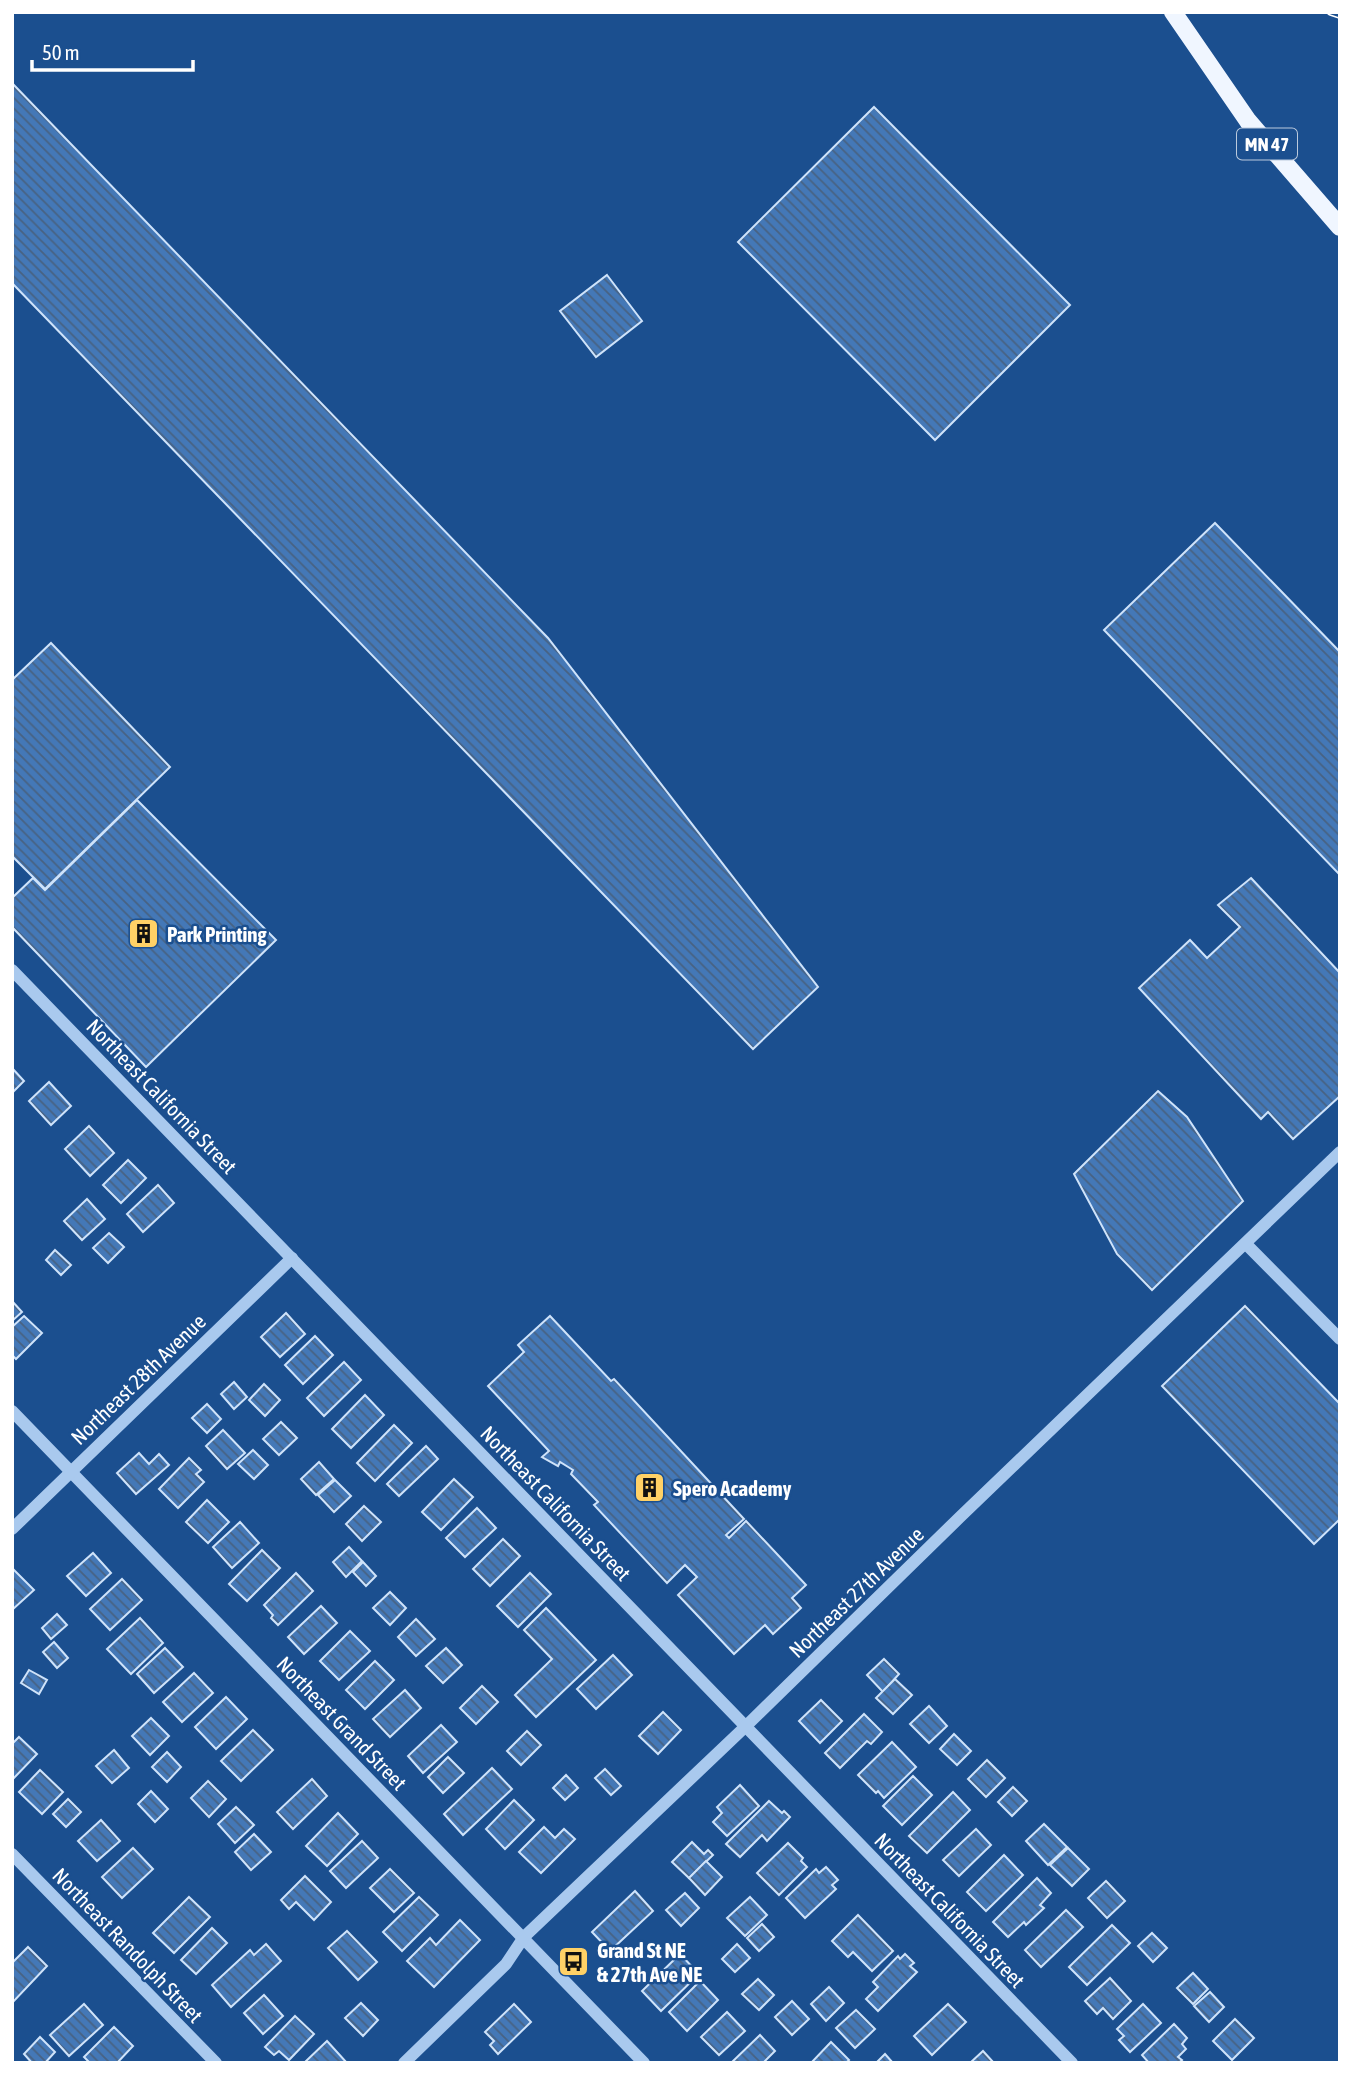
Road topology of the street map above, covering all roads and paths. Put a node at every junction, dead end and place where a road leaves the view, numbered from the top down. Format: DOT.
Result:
graph roads {
  1 [pos="1173,12"];
  2 [pos="1340,227"];
  3 [pos="12,970"];
  4 [pos="1340,1153"];
  5 [pos="1246,1244"];
  6 [pos="292,1258"];
  7 [pos="1340,1339"];
  8 [pos="12,1411"];
  9 [pos="71,1471"];
  10 [pos="12,1529"];
  11 [pos="745,1727"];
  12 [pos="12,1854"];
  13 [pos="524,1937"];
  14 [pos="216,2063"];
  15 [pos="404,2063"];
  16 [pos="644,2063"];
  17 [pos="1072,2063"];
  1 -- 2 [label="main road, MN 47"];
  3 -- 6 [label="street, Northeast California Street"];
  4 -- 5 [label="street, Northeast 27th Avenue"];
  5 -- 7 [label="street"];
  5 -- 11 [label="street, Northeast 27th Avenue"];
  6 -- 9 [label="street, Northeast 28th Avenue"];
  6 -- 11 [label="street, Northeast California Street"];
  8 -- 9 [label="street, Northeast Grand Street"];
  9 -- 10 [label="street, Northeast 28th Avenue"];
  9 -- 13 [label="street, Northeast Grand Street"];
  11 -- 13 [label="street, Northeast 27th Avenue"];
  11 -- 17 [label="street, Northeast California Street"];
  12 -- 14 [label="street, Northeast Randolph Street"];
  13 -- 15 [label="street, Northeast 27th Avenue"];
  13 -- 16 [label="street, Northeast Grand Street"];
}
